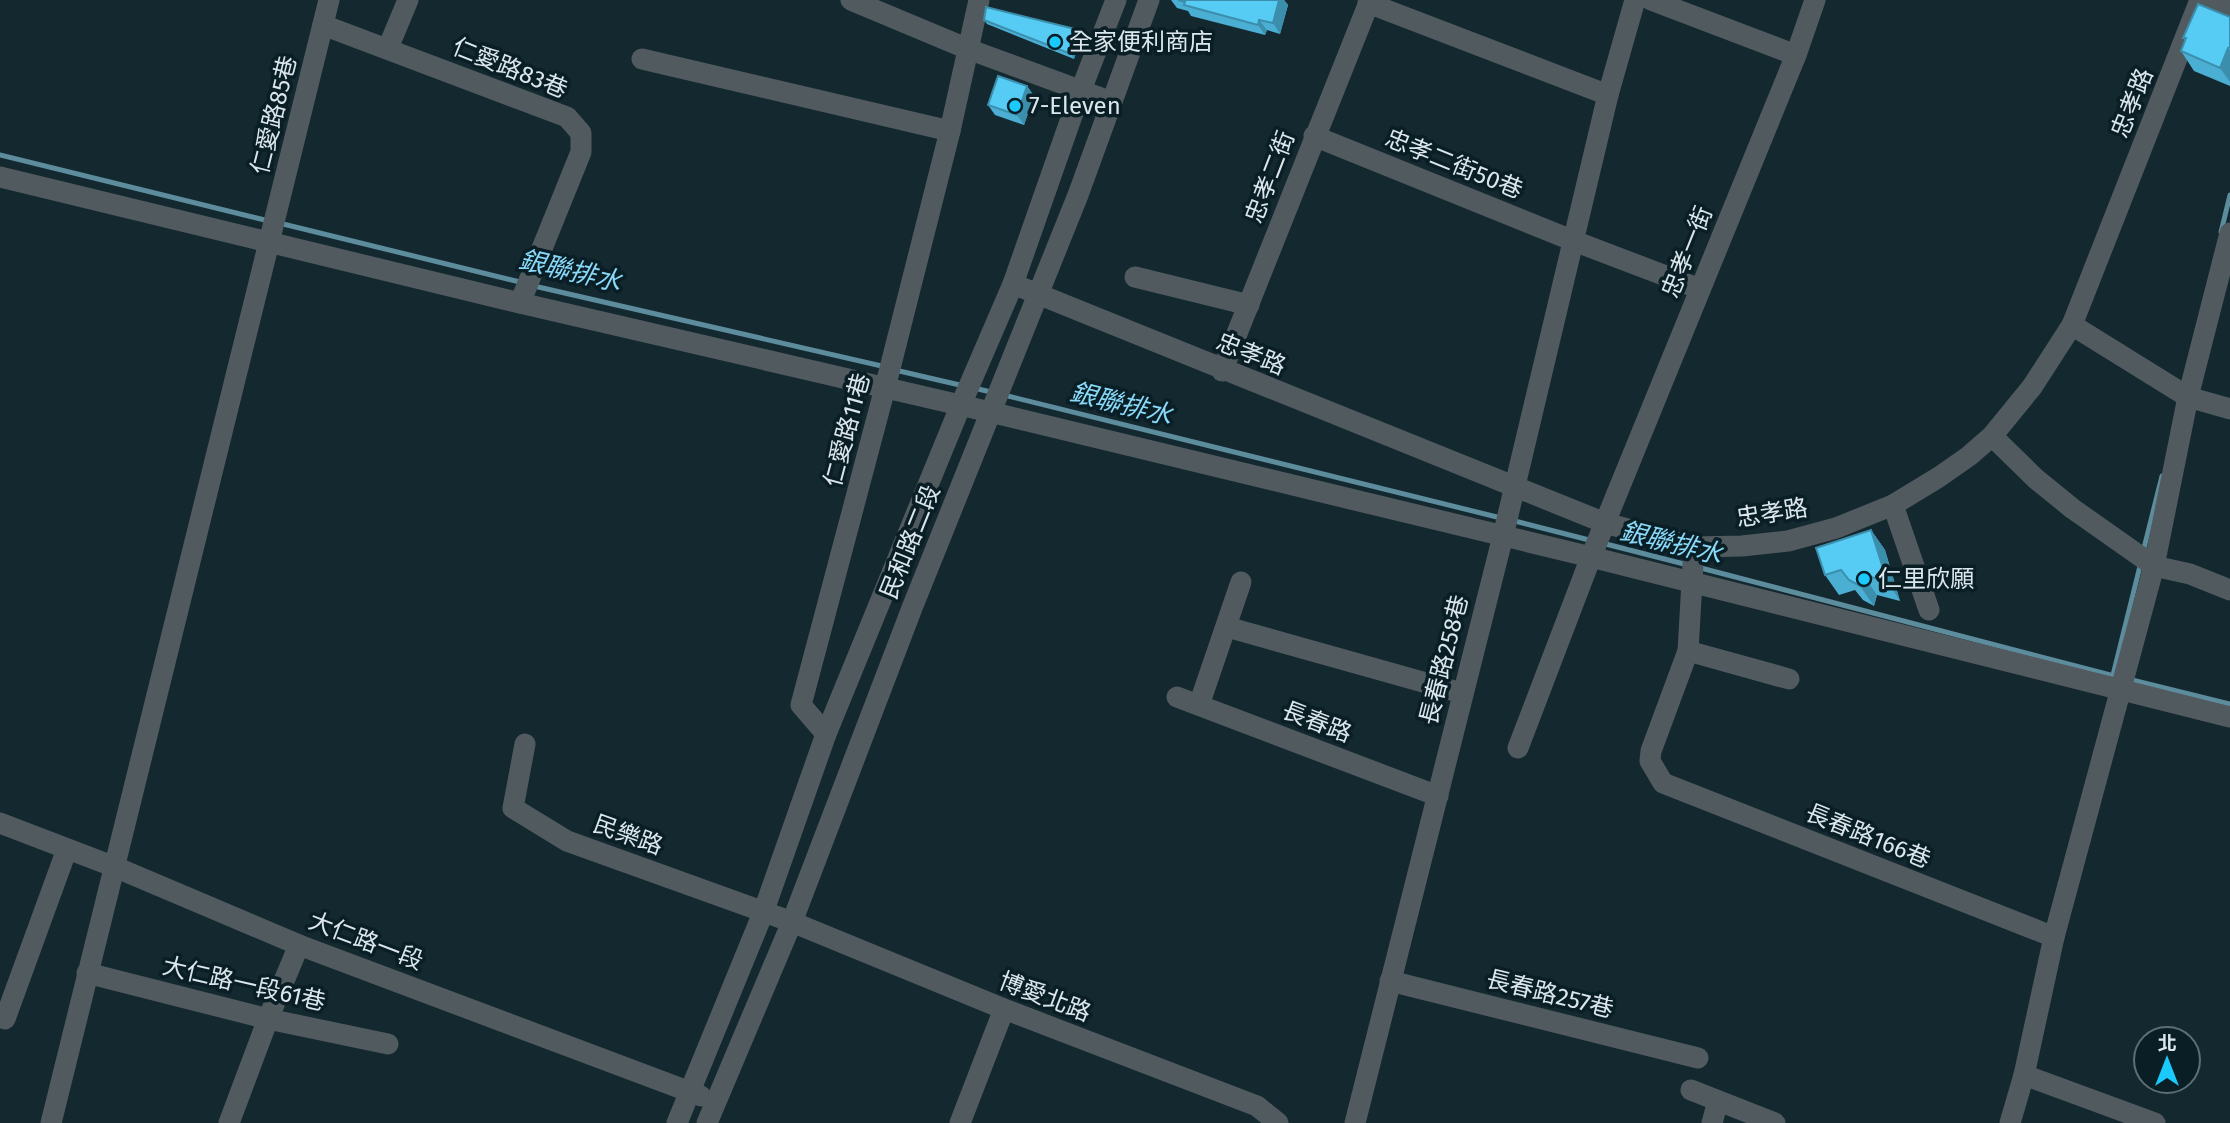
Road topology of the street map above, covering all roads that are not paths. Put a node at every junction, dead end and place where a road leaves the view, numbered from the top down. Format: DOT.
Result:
graph roads {
  1 [pos="329,0"];
  2 [pos="408,0"];
  3 [pos="851,0"];
  4 [pos="979,0"];
  5 [pos="1116,0"];
  6 [pos="1149,0"];
  7 [pos="1635,0"];
  8 [pos="1651,0"];
  9 [pos="1815,0"];
  10 [pos="2201,0"];
  11 [pos="1369,2"];
  12 [pos="2230,9"];
  13 [pos="323,25"];
  14 [pos="388,48"];
  15 [pos="968,49"];
  16 [pos="1796,55"];
  17 [pos="642,59"];
  18 [pos="1081,90"];
  19 [pos="1608,95"];
  20 [pos="1112,102"];
  21 [pos="950,131"];
  22 [pos="1314,136"];
  23 [pos="0,177"];
  24 [pos="273,229"];
  25 [pos="2230,233"];
  26 [pos="1574,241"];
  27 [pos="1135,276"];
  28 [pos="1013,285"];
  29 [pos="1700,289"];
  30 [pos="525,291"];
  31 [pos="1038,295"];
  32 [pos="1249,305"];
  33 [pos="2072,325"];
  34 [pos="1222,370"];
  35 [pos="885,388"];
  36 [pos="2188,397"];
  37 [pos="960,407"];
  38 [pos="2230,409"];
  39 [pos="990,412"];
  40 [pos="1992,436"];
  41 [pos="1514,488"];
  42 [pos="1893,505"];
  43 [pos="1605,523"];
  44 [pos="1503,537"];
  45 [pos="1693,547"];
  46 [pos="1591,557"];
  47 [pos="2154,566"];
  48 [pos="1241,582"];
  49 [pos="1692,583"];
  50 [pos="2230,590"];
  51 [pos="883,594"];
  52 [pos="912,608"];
  53 [pos="1929,610"];
  54 [pos="1227,627"];
  55 [pos="1688,651"];
  56 [pos="1789,679"];
  57 [pos="2119,691"];
  58 [pos="1462,693"];
  59 [pos="1177,697"];
  60 [pos="1199,705"];
  61 [pos="2230,717"];
  62 [pos="825,734"];
  63 [pos="525,744"];
  64 [pos="1518,748"];
  65 [pos="1438,796"];
  66 [pos="0,823"];
  67 [pos="67,849"];
  68 [pos="115,867"];
  69 [pos="763,913"];
  70 [pos="792,922"];
  71 [pos="2054,937"];
  72 [pos="299,944"];
  73 [pos="87,973"];
  74 [pos="1390,981"];
  75 [pos="1004,1009"];
  76 [pos="5,1019"];
  77 [pos="268,1019"];
  78 [pos="388,1044"];
  79 [pos="1698,1058"];
  80 [pos="2024,1075"];
  81 [pos="1691,1090"];
  82 [pos="689,1091"];
  83 [pos="716,1101"];
  84 [pos="1718,1101"];
  85 [pos="51,1123"];
  86 [pos="229,1123"];
  87 [pos="677,1123"];
  88 [pos="707,1123"];
  89 [pos="960,1123"];
  90 [pos="1278,1123"];
  91 [pos="1355,1123"];
  92 [pos="1712,1123"];
  93 [pos="1775,1123"];
  94 [pos="2010,1123"];
  95 [pos="2155,1123"];
  1 -- 13 [label="street, 仁愛路85巷"];
  2 -- 14 [label="street"];
  3 -- 15 [label="street"];
  4 -- 15 [label="street, 仁愛路11巷"];
  5 -- 18 [label="street, 民和路二段"];
  6 -- 20 [label="street, 民和路二段"];
  7 -- 19 [label="street, 長春路258巷"];
  8 -- 16 [label="street"];
  9 -- 16 [label="street, 忠孝一街"];
  10 -- 12 [label="street"];
  10 -- 33 [label="street, 忠孝路"];
  11 -- 19 [label="street, 忠孝二街"];
  11 -- 22 [label="street, 忠孝二街"];
  13 -- 14 [label="street, 仁愛路83巷"];
  13 -- 24 [label="street, 仁愛路85巷"];
  14 -- 30 [label="street, 仁愛路83巷"];
  15 -- 18 [label="street"];
  15 -- 21 [label="street, 仁愛路11巷"];
  16 -- 29 [label="street, 忠孝一街"];
  17 -- 21 [label="street"];
  18 -- 20 [label="street"];
  18 -- 28 [label="street, 民和路二段"];
  19 -- 26 [label="street, 長春路258巷"];
  20 -- 31 [label="street, 民和路二段"];
  21 -- 35 [label="street, 仁愛路11巷"];
  22 -- 26 [label="street, 忠孝二街50巷"];
  22 -- 32 [label="street, 忠孝二街"];
  23 -- 24 [label="street"];
  24 -- 30 [label="street"];
  24 -- 68 [label="street, 仁愛路85巷"];
  25 -- 36 [label="street"];
  26 -- 29 [label="street, 忠孝二街50巷"];
  26 -- 41 [label="street, 長春路258巷"];
  27 -- 32 [label="street"];
  28 -- 31 [label="street, 忠孝路"];
  28 -- 37 [label="street, 民和路二段"];
  29 -- 43 [label="street, 忠孝一街"];
  30 -- 35 [label="street"];
  31 -- 34 [label="street, 忠孝路"];
  31 -- 39 [label="street, 民和路二段"];
  32 -- 34 [label="street, 忠孝二街"];
  33 -- 36 [label="street"];
  33 -- 40 [label="street, 忠孝路"];
  34 -- 41 [label="street, 忠孝路"];
  35 -- 37 [label="street"];
  35 -- 62 [label="street, 仁愛路11巷"];
  36 -- 38 [label="street"];
  36 -- 47 [label="street"];
  37 -- 39 [label="street"];
  37 -- 51 [label="street, 民和路二段"];
  39 -- 44 [label="street"];
  39 -- 52 [label="street, 民和路二段"];
  40 -- 42 [label="street, 忠孝路"];
  40 -- 47 [label="street"];
  41 -- 43 [label="street, 忠孝路"];
  41 -- 44 [label="street, 長春路258巷"];
  42 -- 45 [label="street, 忠孝路"];
  42 -- 53 [label="street"];
  43 -- 45 [label="street, 忠孝路"];
  43 -- 46 [label="street, 忠孝一街"];
  44 -- 46 [label="street"];
  44 -- 58 [label="street, 長春路258巷"];
  45 -- 49 [label="street"];
  46 -- 49 [label="street"];
  46 -- 64 [label="street, 忠孝一街"];
  47 -- 50 [label="street"];
  47 -- 57 [label="street"];
  48 -- 54 [label="street"];
  49 -- 55 [label="street"];
  49 -- 57 [label="street"];
  51 -- 52 [label="street"];
  51 -- 62 [label="street, 民和路二段"];
  52 -- 70 [label="street, 民和路二段"];
  54 -- 58 [label="street"];
  54 -- 60 [label="street"];
  55 -- 56 [label="street"];
  55 -- 71 [label="street, 長春路166巷"];
  57 -- 61 [label="street"];
  57 -- 71 [label="street"];
  58 -- 65 [label="street, 長春路258巷"];
  59 -- 60 [label="street, 長春路"];
  60 -- 65 [label="street, 長春路"];
  62 -- 69 [label="street, 民和路二段"];
  63 -- 69 [label="street, 民樂路"];
  65 -- 74 [label="street"];
  66 -- 67 [label="street, 大仁路一段"];
  67 -- 68 [label="street, 大仁路一段"];
  67 -- 76 [label="street"];
  68 -- 72 [label="street, 大仁路一段"];
  68 -- 73 [label="street, 仁愛路85巷"];
  69 -- 70 [label="street, 民樂路"];
  69 -- 82 [label="street, 民和路二段"];
  70 -- 75 [label="street, 博愛北路"];
  70 -- 83 [label="street, 民和路二段"];
  71 -- 80 [label="street"];
  72 -- 77 [label="street"];
  72 -- 82 [label="street, 大仁路一段"];
  73 -- 77 [label="street, 大仁路一段61巷"];
  73 -- 85 [label="street, 仁愛路85巷"];
  74 -- 79 [label="street, 長春路257巷"];
  74 -- 91 [label="street"];
  75 -- 89 [label="street"];
  75 -- 90 [label="street, 博愛北路"];
  77 -- 78 [label="street, 大仁路一段61巷"];
  77 -- 86 [label="street"];
  80 -- 94 [label="street"];
  80 -- 95 [label="street"];
  81 -- 84 [label="street"];
  82 -- 83 [label="street, 大仁路一段"];
  82 -- 87 [label="street, 民和路二段"];
  83 -- 88 [label="street, 民和路二段"];
  84 -- 92 [label="street"];
  84 -- 93 [label="street"];
}
